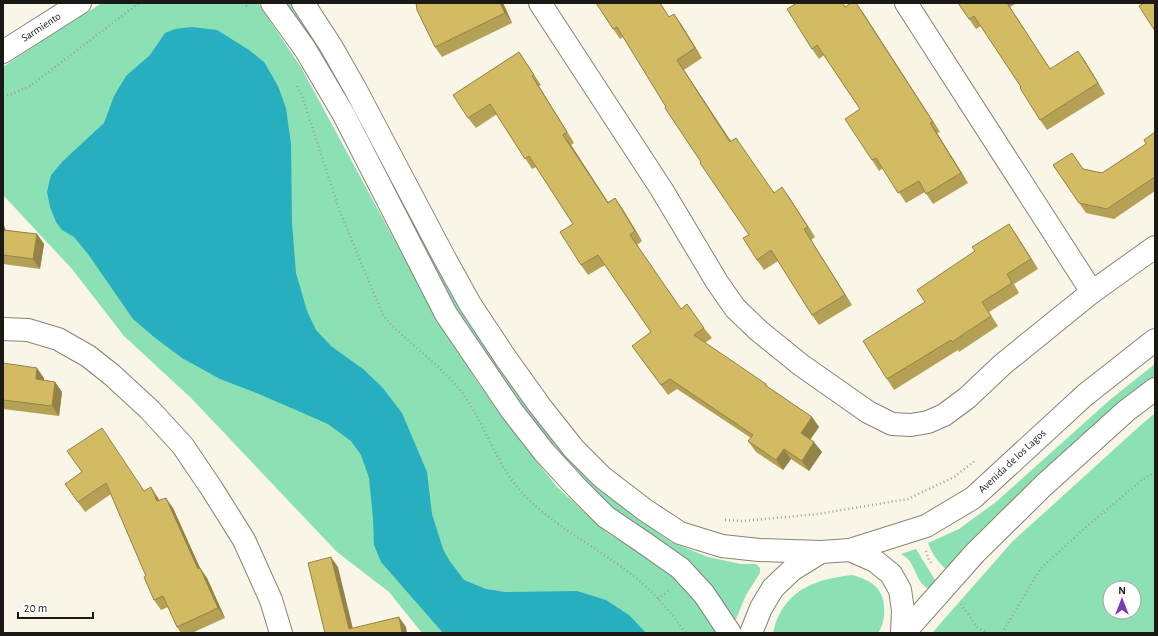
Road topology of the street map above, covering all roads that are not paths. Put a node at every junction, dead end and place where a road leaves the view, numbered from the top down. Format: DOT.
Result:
graph roads {
  1 [pos="80,3"];
  2 [pos="272,3"];
  3 [pos="302,3"];
  4 [pos="540,3"];
  5 [pos="906,3"];
  6 [pos="3,52"];
  7 [pos="1155,247"];
  8 [pos="1092,292"];
  9 [pos="3,329"];
  10 [pos="1155,340"];
  11 [pos="1155,389"];
  12 [pos="850,550"];
  13 [pos="820,552"];
  14 [pos="281,633"];
  15 [pos="730,633"];
  16 [pos="751,633"];
  17 [pos="903,633"];
  1 -- 6 [label="street, Sarmiento"];
  2 -- 15 [label="street"];
  3 -- 13 [label="street"];
  4 -- 8 [label="street"];
  5 -- 8 [label="street"];
  7 -- 8 [label="street"];
  9 -- 14 [label="street"];
  10 -- 12 [label="street, Avenida de los Lagos"];
  11 -- 17 [label="street"];
  12 -- 13 [label="street"];
  12 -- 17 [label="street"];
  13 -- 16 [label="street"];
}
